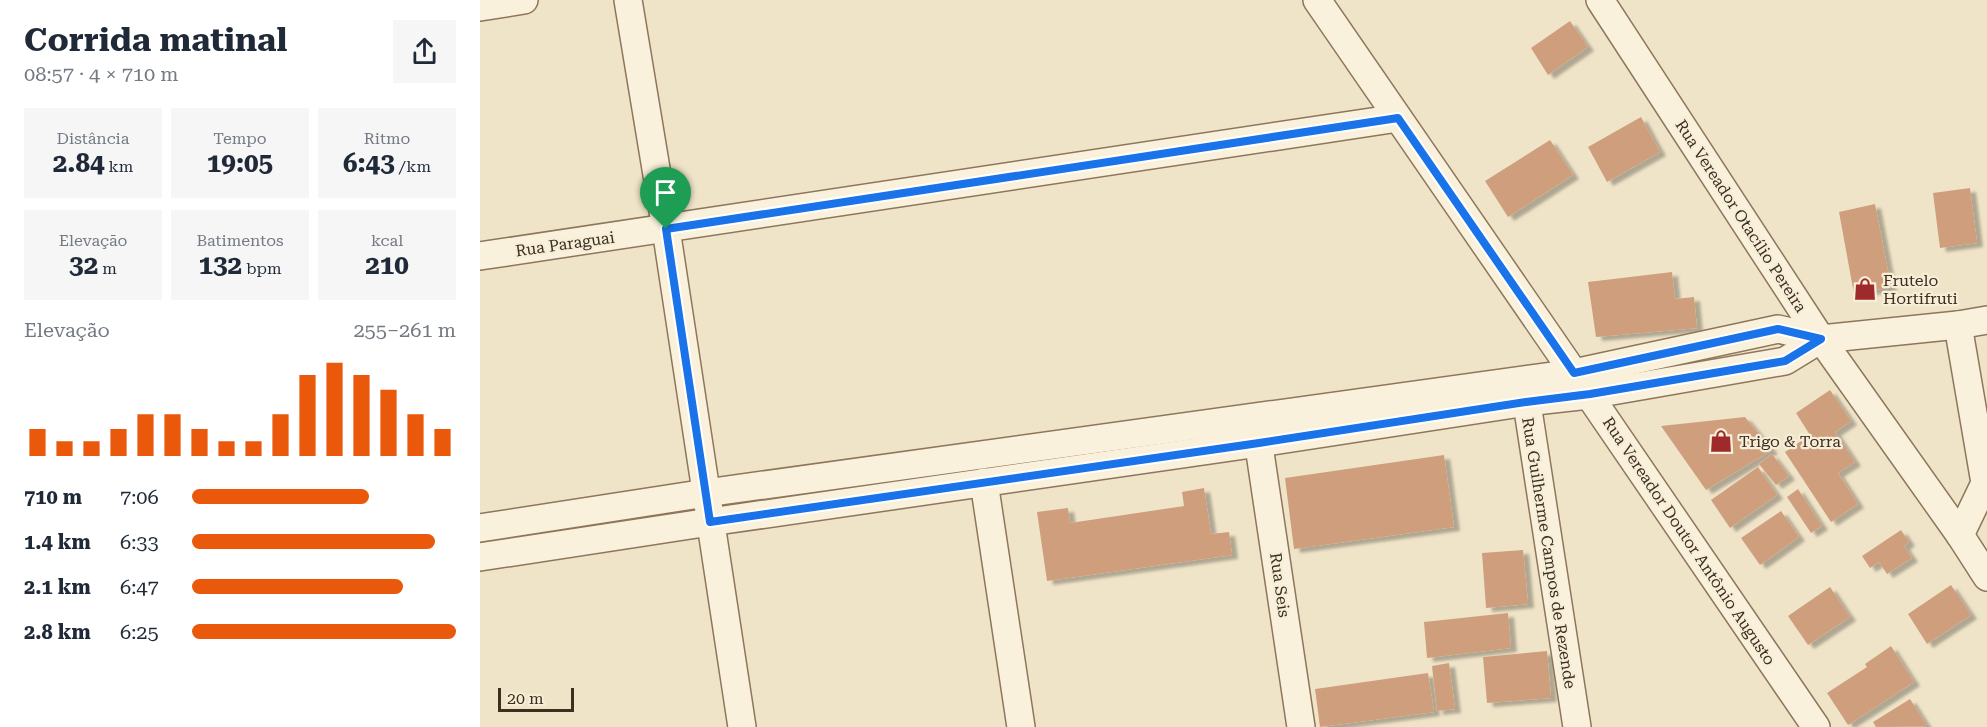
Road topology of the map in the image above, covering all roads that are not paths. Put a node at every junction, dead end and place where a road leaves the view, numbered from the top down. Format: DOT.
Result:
graph roads {
  1 [pos="524,0"];
  2 [pos="628,0"];
  3 [pos="1317,0"];
  4 [pos="1600,0"];
  5 [pos="480,7"];
  6 [pos="1398,118"];
  7 [pos="666,229"];
  8 [pos="480,256"];
  9 [pos="1987,320"];
  10 [pos="1958,325"];
  11 [pos="1821,339"];
  12 [pos="1582,384"];
  13 [pos="1525,391"];
  14 [pos="1256,430"];
  15 [pos="984,482"];
  16 [pos="706,493"];
  17 [pos="710,522"];
  18 [pos="480,528"];
  19 [pos="1960,535"];
  20 [pos="480,557"];
  21 [pos="1987,577"];
  22 [pos="742,727"];
  23 [pos="1021,727"];
  24 [pos="1301,727"];
  25 [pos="1576,727"];
  26 [pos="1816,727"];
  1 -- 5 [label="street"];
  2 -- 7 [label="street"];
  3 -- 6 [label="street, Rua Vereador Doutor Antônio Augusto"];
  4 -- 11 [label="street, Rua Vereador Otacílio Pereira"];
  6 -- 7 [label="street, Rua Paraguai"];
  6 -- 12 [label="street, Rua Vereador Doutor Antônio Augusto"];
  7 -- 8 [label="street, Rua Paraguai"];
  7 -- 16 [label="street"];
  9 -- 10 [label="street"];
  10 -- 11 [label="street"];
  10 -- 19 [label="street"];
  11 -- 12 [label="street"];
  11 -- 19 [label="street, Rua Vereador Otacílio Pereira"];
  12 -- 13 [label="street"];
  12 -- 26 [label="street, Rua Vereador Doutor Antônio Augusto"];
  13 -- 14 [label="street"];
  13 -- 25 [label="street, Rua Guilherme Campos de Rezende"];
  14 -- 15 [label="street"];
  14 -- 16 [label="street"];
  14 -- 24 [label="street, Rua Seis"];
  15 -- 17 [label="street"];
  15 -- 23 [label="street"];
  16 -- 17 [label="street"];
  16 -- 18 [label="street"];
  17 -- 20 [label="street"];
  17 -- 22 [label="street"];
  19 -- 21 [label="street, Rua Vereador Otacílio Pereira"];
}
